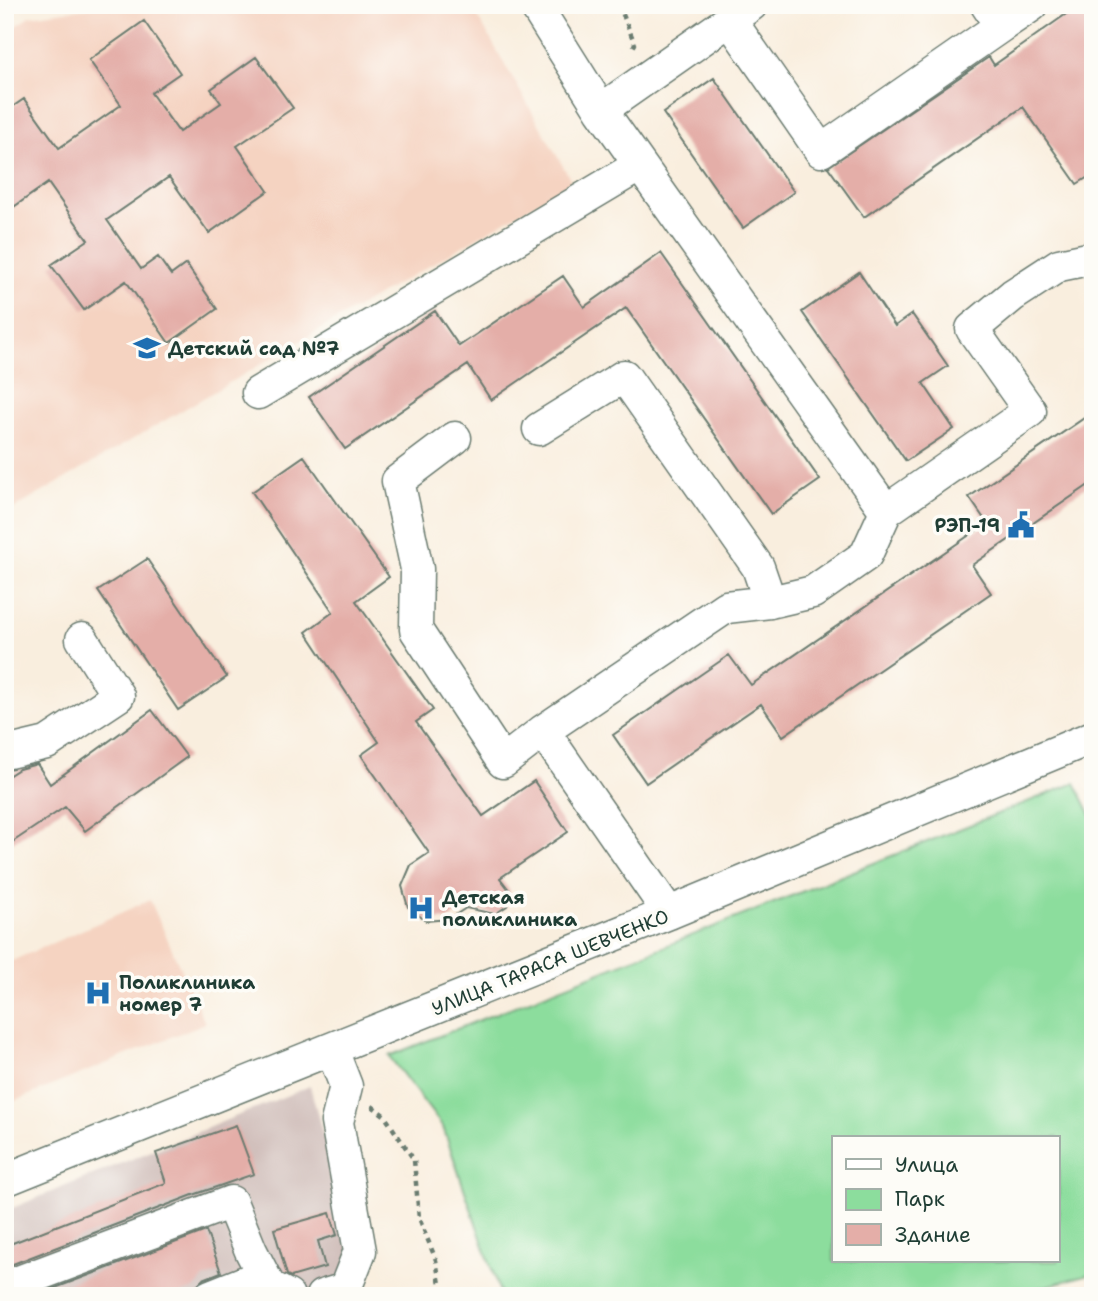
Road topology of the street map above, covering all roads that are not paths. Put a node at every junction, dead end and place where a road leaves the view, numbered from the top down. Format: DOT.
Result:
graph roads {
  1 [pos="535,5"];
  2 [pos="1032,5"];
  3 [pos="741,13"];
  4 [pos="994,16"];
  5 [pos="601,110"];
  6 [pos="640,165"];
  7 [pos="1093,258"];
  8 [pos="258,393"];
  9 [pos="539,429"];
  10 [pos="455,438"];
  11 [pos="886,511"];
  12 [pos="770,602"];
  13 [pos="82,639"];
  14 [pos="544,731"];
  15 [pos="1093,737"];
  16 [pos="5,753"];
  17 [pos="669,913"];
  18 [pos="332,1050"];
  19 [pos="5,1180"];
  20 [pos="263,1275"];
  21 [pos="8,1286"];
  22 [pos="210,1296"];
  23 [pos="288,1296"];
  24 [pos="322,1296"];
  1 -- 5 [label="street"];
  2 -- 4 [label="street"];
  3 -- 4 [label="street"];
  3 -- 5 [label="street"];
  5 -- 6 [label="street"];
  6 -- 8 [label="street"];
  6 -- 11 [label="street"];
  7 -- 11 [label="street"];
  9 -- 12 [label="street"];
  10 -- 14 [label="street"];
  11 -- 12 [label="street"];
  12 -- 14 [label="street"];
  13 -- 16 [label="street"];
  14 -- 17 [label="street"];
  15 -- 17 [label="street, УЛИЦА ТАРАСА ШЕВЧЕНКО"];
  17 -- 18 [label="street, УЛИЦА ТАРАСА ШЕВЧЕНКО"];
  18 -- 19 [label="street, УЛИЦА ТАРАСА ШЕВЧЕНКО"];
  18 -- 24 [label="street"];
  20 -- 21 [label="street"];
  20 -- 22 [label="street"];
  20 -- 23 [label="street"];
}
